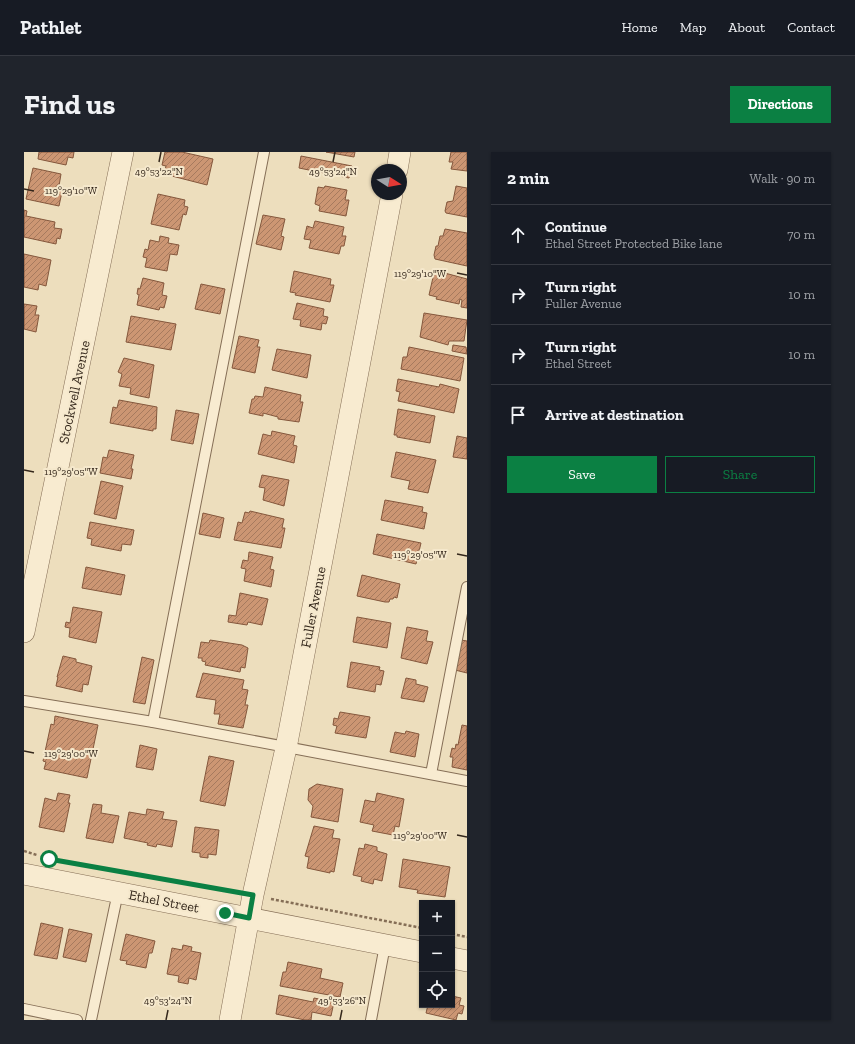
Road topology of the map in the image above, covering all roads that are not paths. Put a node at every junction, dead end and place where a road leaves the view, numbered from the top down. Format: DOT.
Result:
graph roads {
  1 [pos="124,152"];
  2 [pos="264,152"];
  3 [pos="400,152"];
  4 [pos="397,164"];
  5 [pos="391,200"];
  6 [pos="467,587"];
  7 [pos="24,632"];
  8 [pos="24,701"];
  9 [pos="153,722"];
  10 [pos="286,748"];
  11 [pos="431,774"];
  12 [pos="467,781"];
  13 [pos="24,874"];
  14 [pos="118,892"];
  15 [pos="249,918"];
  16 [pos="385,945"];
  17 [pos="419,951"];
  18 [pos="455,959"];
  19 [pos="467,961"];
  20 [pos="24,1009"];
  21 [pos="77,1020"];
  22 [pos="91,1020"];
  23 [pos="230,1020"];
  24 [pos="371,1020"];
  1 -- 7 [label="street, Stockwell Avenue"];
  2 -- 9 [label="lane"];
  3 -- 4 [label="street"];
  5 -- 10 [label="street, Fuller Avenue"];
  6 -- 11 [label="lane"];
  8 -- 9 [label="lane"];
  9 -- 10 [label="lane"];
  10 -- 11 [label="lane"];
  10 -- 15 [label="street, Fuller Avenue"];
  11 -- 12 [label="lane"];
  13 -- 14 [label="street, Ethel Street"];
  14 -- 15 [label="street, Ethel Street"];
  14 -- 22 [label="lane"];
  15 -- 16 [label="street, Ethel Street"];
  15 -- 23 [label="street, Fuller Avenue"];
  16 -- 17 [label="street, Ethel Street"];
  16 -- 24 [label="lane"];
  18 -- 19 [label="street"];
  20 -- 21 [label="lane"];
}
